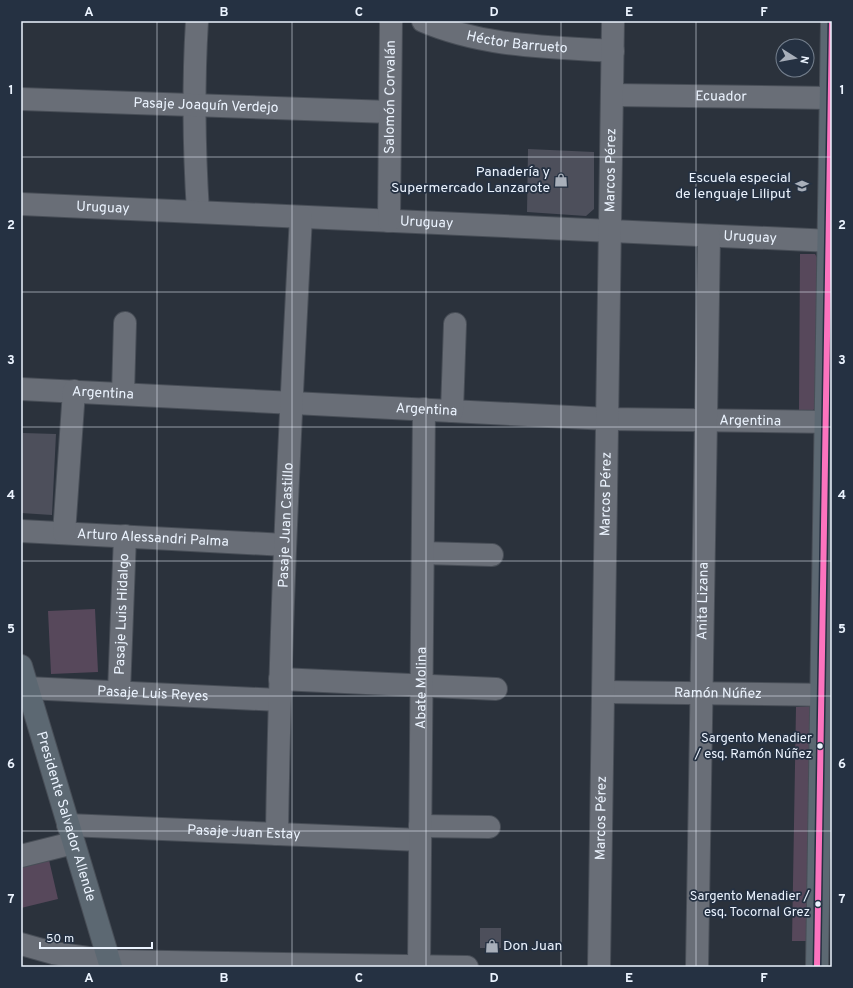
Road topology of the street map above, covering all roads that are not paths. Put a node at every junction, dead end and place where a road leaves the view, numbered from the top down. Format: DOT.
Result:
graph roads {
  1 [pos="197,21"];
  2 [pos="391,21"];
  3 [pos="423,21"];
  4 [pos="613,21"];
  5 [pos="832,21"];
  6 [pos="613,50"];
  7 [pos="612,95"];
  8 [pos="831,98"];
  9 [pos="21,99"];
  10 [pos="194,105"];
  11 [pos="390,112"];
  12 [pos="21,204"];
  13 [pos="198,212"];
  14 [pos="301,217"];
  15 [pos="389,221"];
  16 [pos="611,231"];
  17 [pos="709,236"];
  18 [pos="830,241"];
  19 [pos="125,323"];
  20 [pos="455,324"];
  21 [pos="21,389"];
  22 [pos="74,392"];
  23 [pos="123,394"];
  24 [pos="291,402"];
  25 [pos="424,409"];
  26 [pos="452,411"];
  27 [pos="608,419"];
  28 [pos="706,420"];
  29 [pos="829,422"];
  30 [pos="21,530"];
  31 [pos="64,533"];
  32 [pos="125,536"];
  33 [pos="285,545"];
  34 [pos="423,553"];
  35 [pos="492,555"];
  36 [pos="21,666"];
  37 [pos="422,686"];
  38 [pos="27,688"];
  39 [pos="496,689"];
  40 [pos="280,690"];
  41 [pos="119,692"];
  42 [pos="604,692"];
  43 [pos="702,693"];
  44 [pos="827,695"];
  45 [pos="489,827"];
  46 [pos="420,833"];
  47 [pos="71,834"];
  48 [pos="277,834"];
  49 [pos="21,856"];
  50 [pos="21,944"];
  51 [pos="110,964"];
  52 [pos="419,967"];
  53 [pos="467,967"];
  54 [pos="600,967"];
  55 [pos="696,967"];
  56 [pos="817,967"];
  1 -- 10 [label="street"];
  2 -- 11 [label="street, Salomón Corvalán"];
  3 -- 6 [label="street, Héctor Barrueto"];
  4 -- 6 [label="street, Marcos Pérez"];
  5 -- 8 [label="main road"];
  6 -- 7 [label="street, Marcos Pérez"];
  7 -- 8 [label="street, Ecuador"];
  7 -- 16 [label="street, Marcos Pérez"];
  8 -- 18 [label="main road"];
  9 -- 10 [label="street, Pasaje Joaquín Verdejo"];
  10 -- 11 [label="street, Pasaje Joaquín Verdejo"];
  10 -- 13 [label="street"];
  11 -- 15 [label="street, Salomón Corvalán"];
  12 -- 13 [label="street, Uruguay"];
  13 -- 14 [label="street, Uruguay"];
  14 -- 15 [label="street, Uruguay"];
  14 -- 24 [label="street, Pasaje Juan Castillo"];
  15 -- 16 [label="street, Uruguay"];
  16 -- 17 [label="street, Uruguay"];
  16 -- 27 [label="street, Marcos Pérez"];
  17 -- 18 [label="street, Uruguay"];
  17 -- 28 [label="street, Anita Lizana"];
  18 -- 29 [label="main road"];
  19 -- 23 [label="street"];
  20 -- 26 [label="street"];
  21 -- 22 [label="street, Argentina"];
  22 -- 23 [label="street, Argentina"];
  22 -- 31 [label="street"];
  23 -- 24 [label="street, Argentina"];
  24 -- 25 [label="street, Argentina"];
  24 -- 33 [label="street, Pasaje Juan Castillo"];
  25 -- 26 [label="street, Argentina"];
  25 -- 34 [label="street, Abate Molina"];
  26 -- 27 [label="street, Argentina"];
  27 -- 28 [label="street, Argentina"];
  27 -- 42 [label="street, Marcos Pérez"];
  28 -- 29 [label="street, Argentina"];
  28 -- 43 [label="street, Anita Lizana"];
  29 -- 44 [label="main road"];
  30 -- 31 [label="street, Arturo Alessandri Palma"];
  31 -- 32 [label="street, Arturo Alessandri Palma"];
  32 -- 33 [label="street, Arturo Alessandri Palma"];
  32 -- 41 [label="street, Pasaje Luis Hidalgo"];
  33 -- 40 [label="street, Pasaje Juan Castillo"];
  34 -- 35 [label="street"];
  34 -- 37 [label="street, Abate Molina"];
  36 -- 38 [label="main road, Presidente Salvador Allende"];
  37 -- 39 [label="street, Pasaje Luis Reyes"];
  37 -- 40 [label="street, Pasaje Luis Reyes"];
  37 -- 46 [label="street, Abate Molina"];
  38 -- 41 [label="street, Pasaje Luis Reyes"];
  38 -- 47 [label="main road, Presidente Salvador Allende"];
  40 -- 41 [label="street, Pasaje Luis Reyes"];
  40 -- 48 [label="street, Pasaje Juan Castillo"];
  42 -- 43 [label="street, Ramón Núñez"];
  42 -- 54 [label="street, Marcos Pérez"];
  43 -- 44 [label="street, Ramón Núñez"];
  43 -- 55 [label="street, Anita Lizana"];
  44 -- 56 [label="main road"];
  45 -- 46 [label="street, Pasaje Juan Estay"];
  46 -- 48 [label="street, Pasaje Juan Estay"];
  46 -- 52 [label="street, Abate Molina"];
  47 -- 48 [label="street, Pasaje Juan Estay"];
  47 -- 49 [label="street, Pasaje Juan Estay"];
  47 -- 51 [label="main road, Presidente Salvador Allende"];
  50 -- 51 [label="street"];
  51 -- 52 [label="street"];
  52 -- 53 [label="street"];
}
